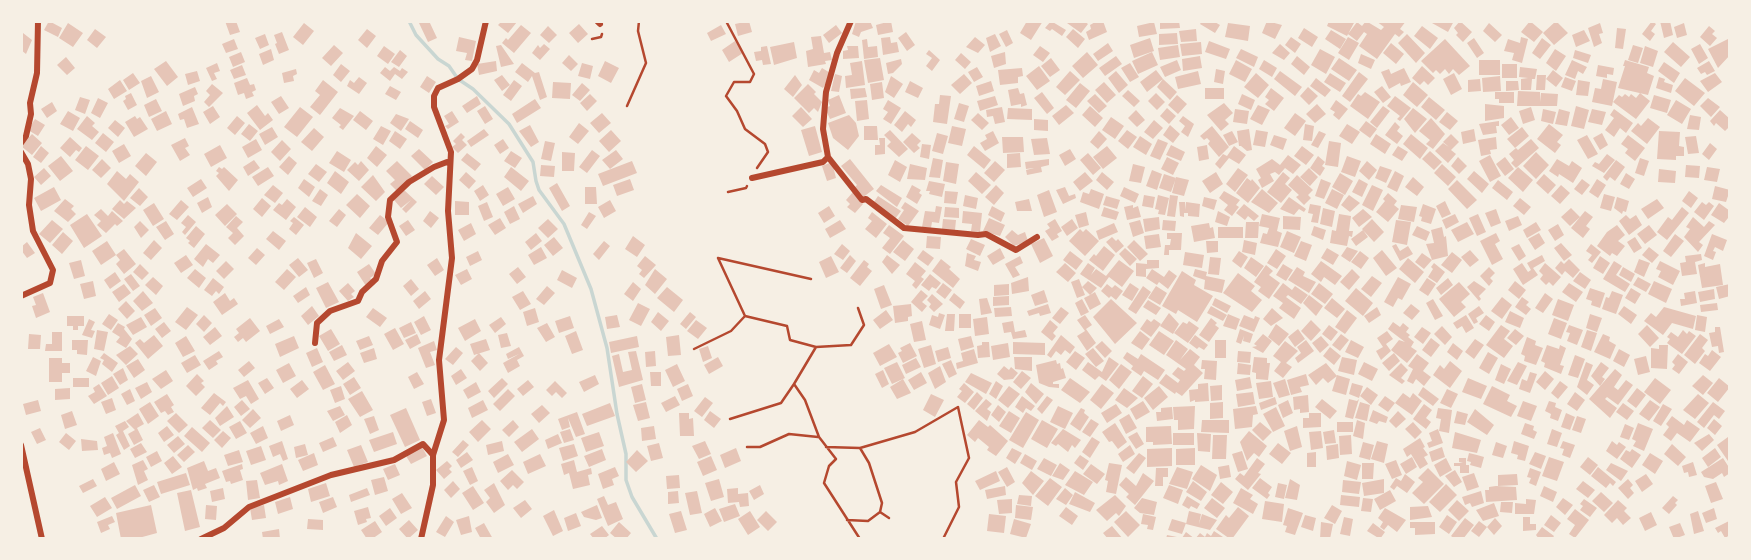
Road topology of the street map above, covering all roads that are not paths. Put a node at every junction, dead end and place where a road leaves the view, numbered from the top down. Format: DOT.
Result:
graph roads {
  1 [pos="38,21"];
  2 [pos="486,21"];
  3 [pos="851,21"];
  4 [pos="21,143"];
  5 [pos="21,152"];
  6 [pos="828,157"];
  7 [pos="450,164"];
  8 [pos="752,178"];
  9 [pos="1037,237"];
  10 [pos="21,296"];
  11 [pos="315,342"];
  12 [pos="21,445"];
  13 [pos="433,455"];
  14 [pos="42,539"];
  15 [pos="201,539"];
  16 [pos="421,539"];
  1 -- 4 [label="street"];
  2 -- 7 [label="street"];
  3 -- 6 [label="street"];
  5 -- 10 [label="street"];
  6 -- 8 [label="street"];
  6 -- 9 [label="street"];
  7 -- 11 [label="street"];
  7 -- 13 [label="street"];
  12 -- 14 [label="street"];
  13 -- 15 [label="street"];
  13 -- 16 [label="street"];
}
